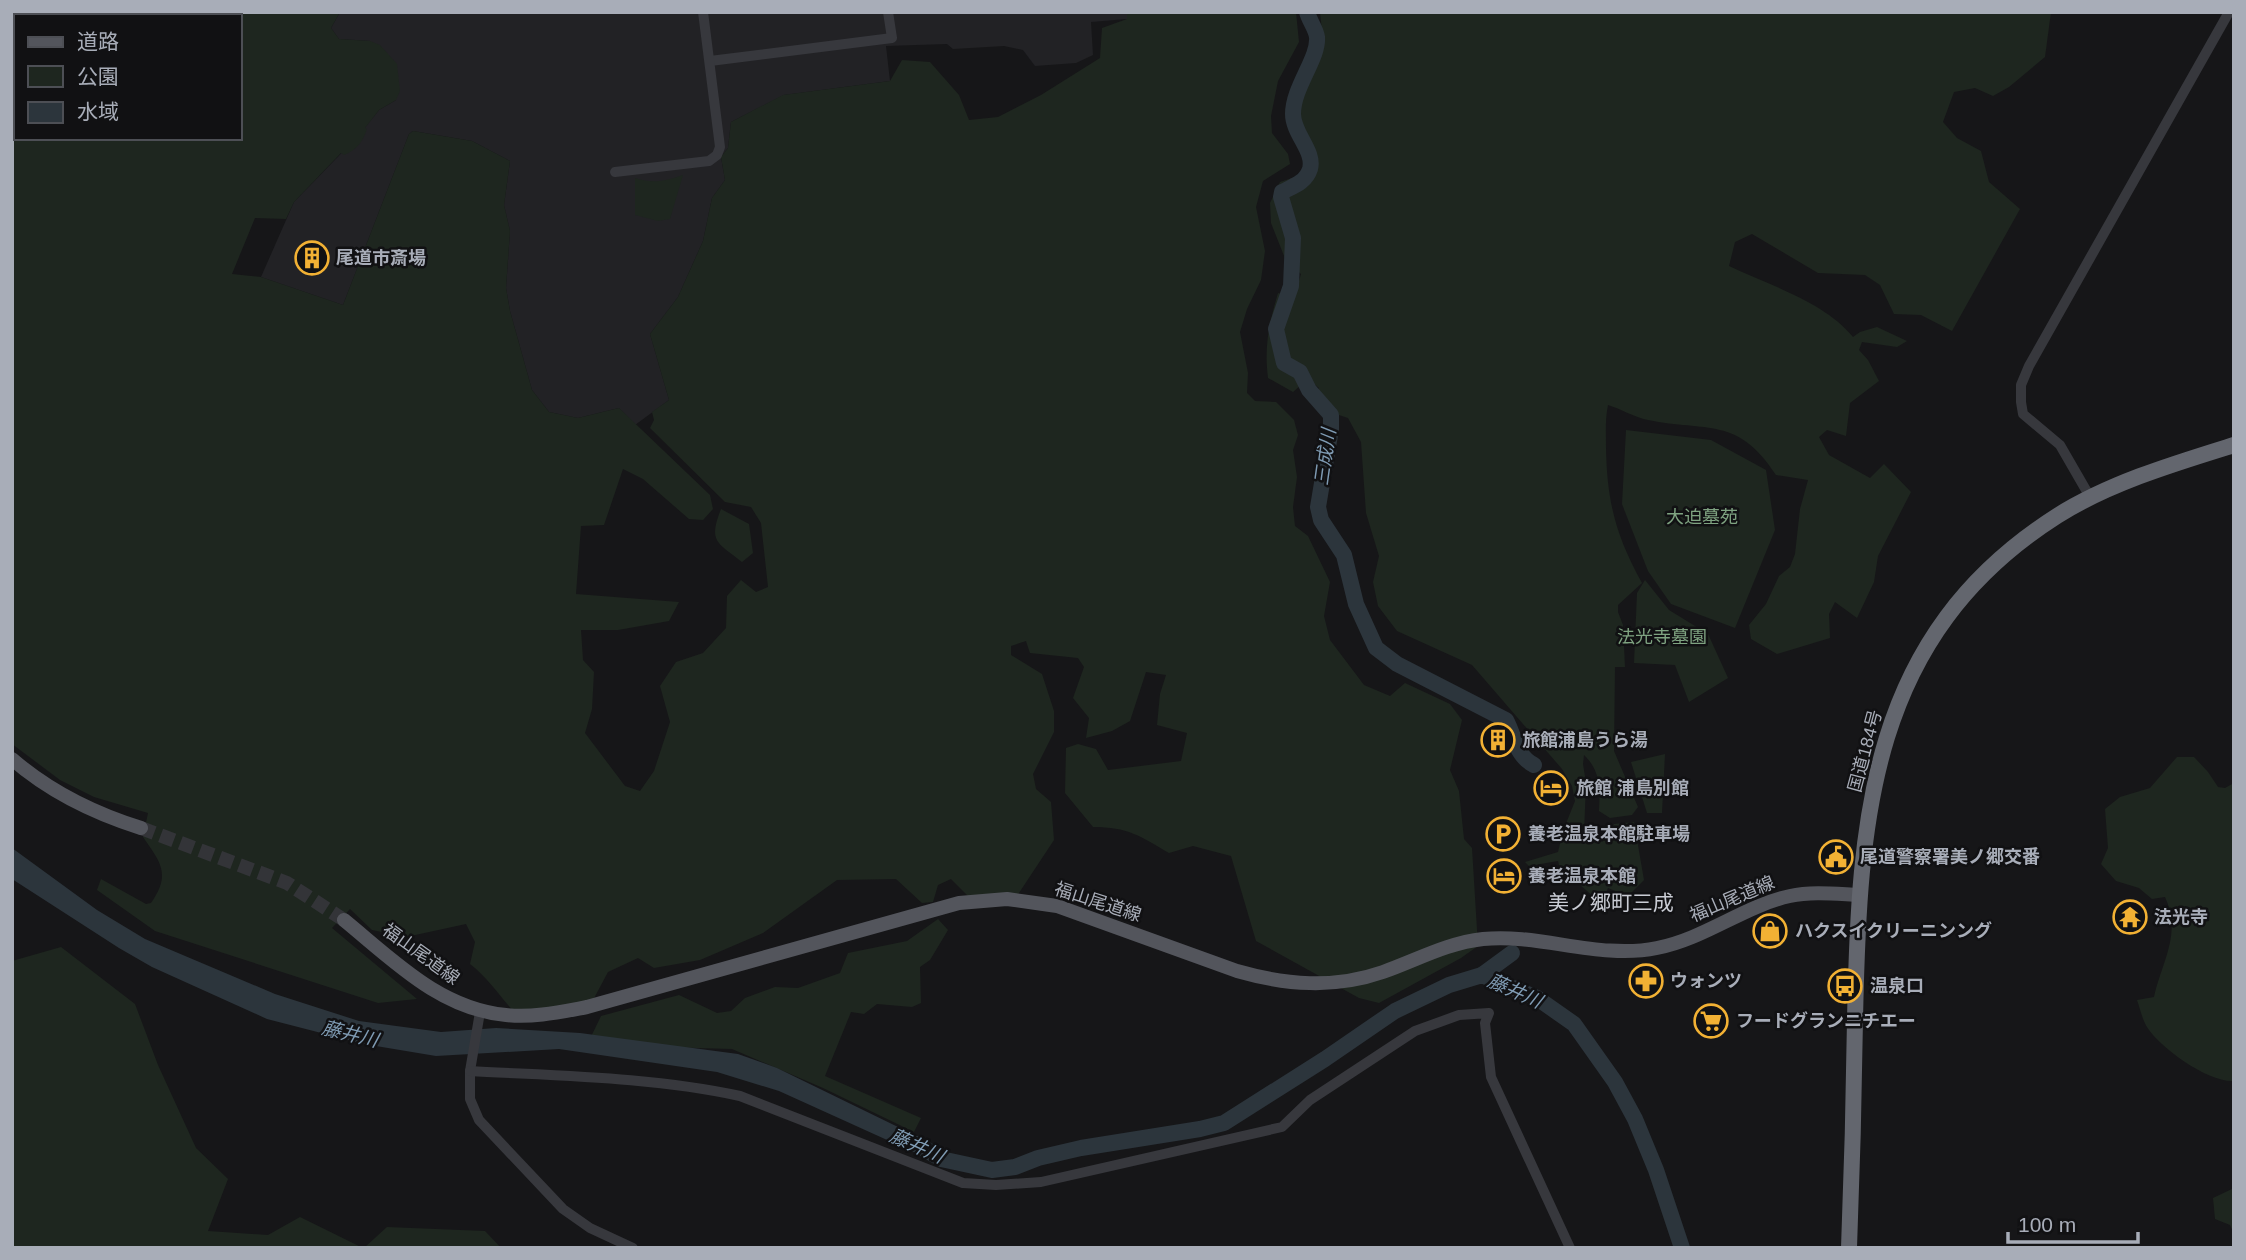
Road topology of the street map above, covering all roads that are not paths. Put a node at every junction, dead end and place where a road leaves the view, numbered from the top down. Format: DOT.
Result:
graph roads {
  1 [pos="703,12"];
  2 [pos="888,12"];
  3 [pos="2229,12"];
  4 [pos="710,61"];
  5 [pos="615,172"];
  6 [pos="2234,445"];
  7 [pos="2090,497"];
  8 [pos="12,760"];
  9 [pos="141,828"];
  10 [pos="1859,895"];
  11 [pos="344,920"];
  12 [pos="478,1017"];
  13 [pos="470,1066"];
  14 [pos="633,1248"];
  15 [pos="1570,1248"];
  16 [pos="1849,1248"];
  1 -- 4 [label="street"];
  2 -- 4 [label="street"];
  3 -- 7 [label="street"];
  4 -- 5 [label="street"];
  6 -- 7 [label="highway, 国道184号"];
  7 -- 10 [label="highway, 国道184号"];
  8 -- 9 [label="main road"];
  10 -- 12 [label="main road, 福山尾道線"];
  10 -- 16 [label="highway, 国道184号"];
  11 -- 12 [label="main road, 福山尾道線"];
  12 -- 13 [label="street"];
  13 -- 14 [label="street"];
  13 -- 15 [label="street"];
}
